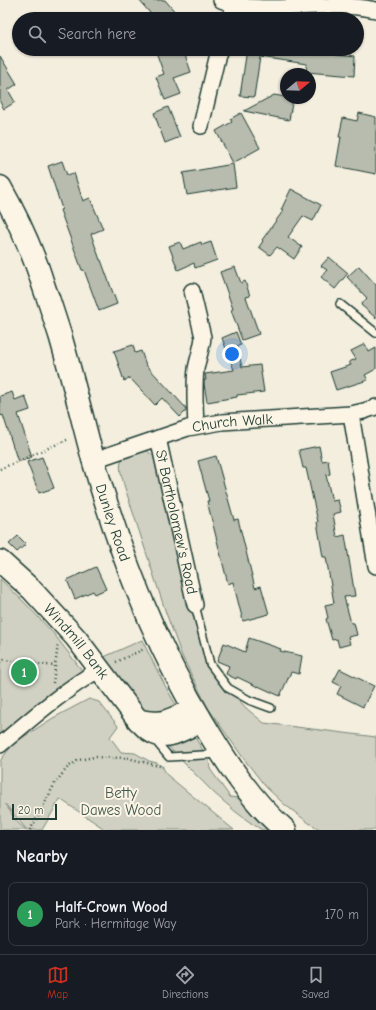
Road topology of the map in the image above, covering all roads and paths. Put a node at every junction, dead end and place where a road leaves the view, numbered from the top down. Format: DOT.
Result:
graph roads {
  1 [pos="228,2"];
  2 [pos="376,10"];
  3 [pos="229,12"];
  4 [pos="218,56"];
  5 [pos="202,126"];
  6 [pos="0,186"];
  7 [pos="192,291"];
  8 [pos="340,304"];
  9 [pos="376,333"];
  10 [pos="376,407"];
  11 [pos="351,414"];
  12 [pos="196,426"];
  13 [pos="86,433"];
  14 [pos="158,438"];
  15 [pos="94,460"];
  16 [pos="0,469"];
  17 [pos="0,561"];
  18 [pos="376,566"];
  19 [pos="195,606"];
  20 [pos="61,622"];
  21 [pos="160,642"];
  22 [pos="0,662"];
  23 [pos="55,666"];
  24 [pos="100,669"];
  25 [pos="51,704"];
  26 [pos="271,708"];
  27 [pos="198,714"];
  28 [pos="142,724"];
  29 [pos="0,745"];
  30 [pos="221,753"];
  31 [pos="169,767"];
  32 [pos="30,830"];
  33 [pos="285,830"];
  1 -- 2 [label="street"];
  1 -- 3 [label="street"];
  4 -- 5 [label="street"];
  6 -- 13 [label="main road, Dunley Road"];
  7 -- 12 [label="street"];
  8 -- 9 [label="lane"];
  10 -- 11 [label="street, Church Walk"];
  11 -- 12 [label="street, Church Walk"];
  11 -- 18 [label="street"];
  12 -- 14 [label="street, Church Walk"];
  13 -- 15 [label="main road, Dunley Road"];
  13 -- 16 [label="path"];
  14 -- 15 [label="street, Church Walk"];
  14 -- 19 [label="street, St Bartholomew's Road"];
  15 -- 21 [label="main road, Dunley Road"];
  17 -- 20 [label="main road, Windmill Bank"];
  19 -- 26 [label="lane"];
  20 -- 23 [label="path"];
  20 -- 24 [label="main road, Windmill Bank"];
  21 -- 24 [label="path"];
  21 -- 27 [label="main road, Dunley Road"];
  22 -- 23 [label="path"];
  23 -- 25 [label="path"];
  24 -- 25 [label="street"];
  24 -- 28 [label="main road, Windmill Bank"];
  25 -- 29 [label="street"];
  27 -- 28 [label="main road"];
  27 -- 30 [label="main road, Dunley Road"];
  28 -- 30 [label="lane"];
  30 -- 33 [label="main road, Dunley Road"];
  31 -- 32 [label="path"];
}
